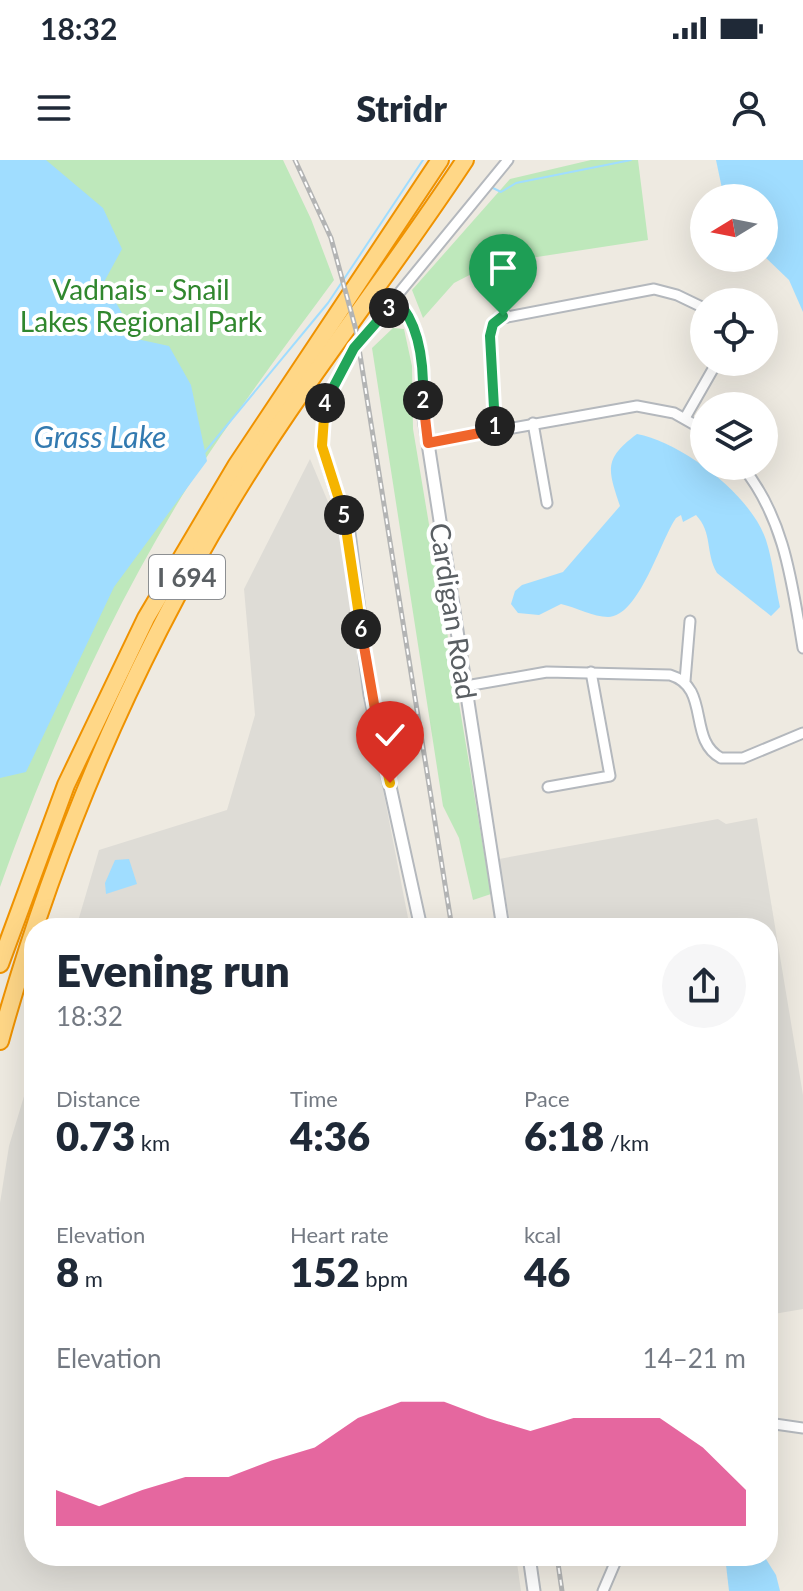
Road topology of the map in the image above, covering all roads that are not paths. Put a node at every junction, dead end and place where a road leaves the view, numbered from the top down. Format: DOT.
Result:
graph roads {
  1 [pos="440,160"];
  2 [pos="465,160"];
  3 [pos="508,160"];
  4 [pos="396,300"];
  5 [pos="690,301"];
  6 [pos="709,376"];
  7 [pos="685,418"];
  8 [pos="690,421"];
  9 [pos="533,423"];
  10 [pos="495,430"];
  11 [pos="428,443"];
  12 [pos="322,446"];
  13 [pos="752,480"];
  14 [pos="547,503"];
  15 [pos="690,621"];
  16 [pos="803,648"];
  17 [pos="591,672"];
  18 [pos="685,681"];
  19 [pos="466,686"];
  20 [pos="803,733"];
  21 [pos="548,787"];
  22 [pos="38,918"];
  23 [pos="419,918"];
  24 [pos="501,918"];
  25 [pos="24,962"];
  26 [pos="0,964"];
  27 [pos="0,1041"];
  28 [pos="778,1424"];
  29 [pos="803,1428"];
  30 [pos="530,1566"];
  31 [pos="614,1566"];
  32 [pos="534,1591"];
  33 [pos="603,1591"];
  1 -- 26 [label="highway, I 694"];
  2 -- 22 [label="highway, I 694"];
  3 -- 4 [label="street"];
  4 -- 11 [label="street, Cardigan Road"];
  4 -- 12 [label="street"];
  5 -- 10 [label="street"];
  6 -- 7 [label="street"];
  7 -- 8 [label="street"];
  7 -- 9 [label="street"];
  9 -- 10 [label="street"];
  9 -- 14 [label="street"];
  10 -- 11 [label="street"];
  11 -- 19 [label="street, Cardigan Road"];
  12 -- 23 [label="street"];
  13 -- 16 [label="street"];
  15 -- 18 [label="street"];
  17 -- 18 [label="street"];
  17 -- 19 [label="street"];
  17 -- 21 [label="street"];
  18 -- 20 [label="street"];
  19 -- 24 [label="street, Cardigan Road"];
  25 -- 27 [label="highway, I 694"];
  28 -- 29 [label="street"];
  30 -- 32 [label="street"];
  31 -- 33 [label="street"];
}
